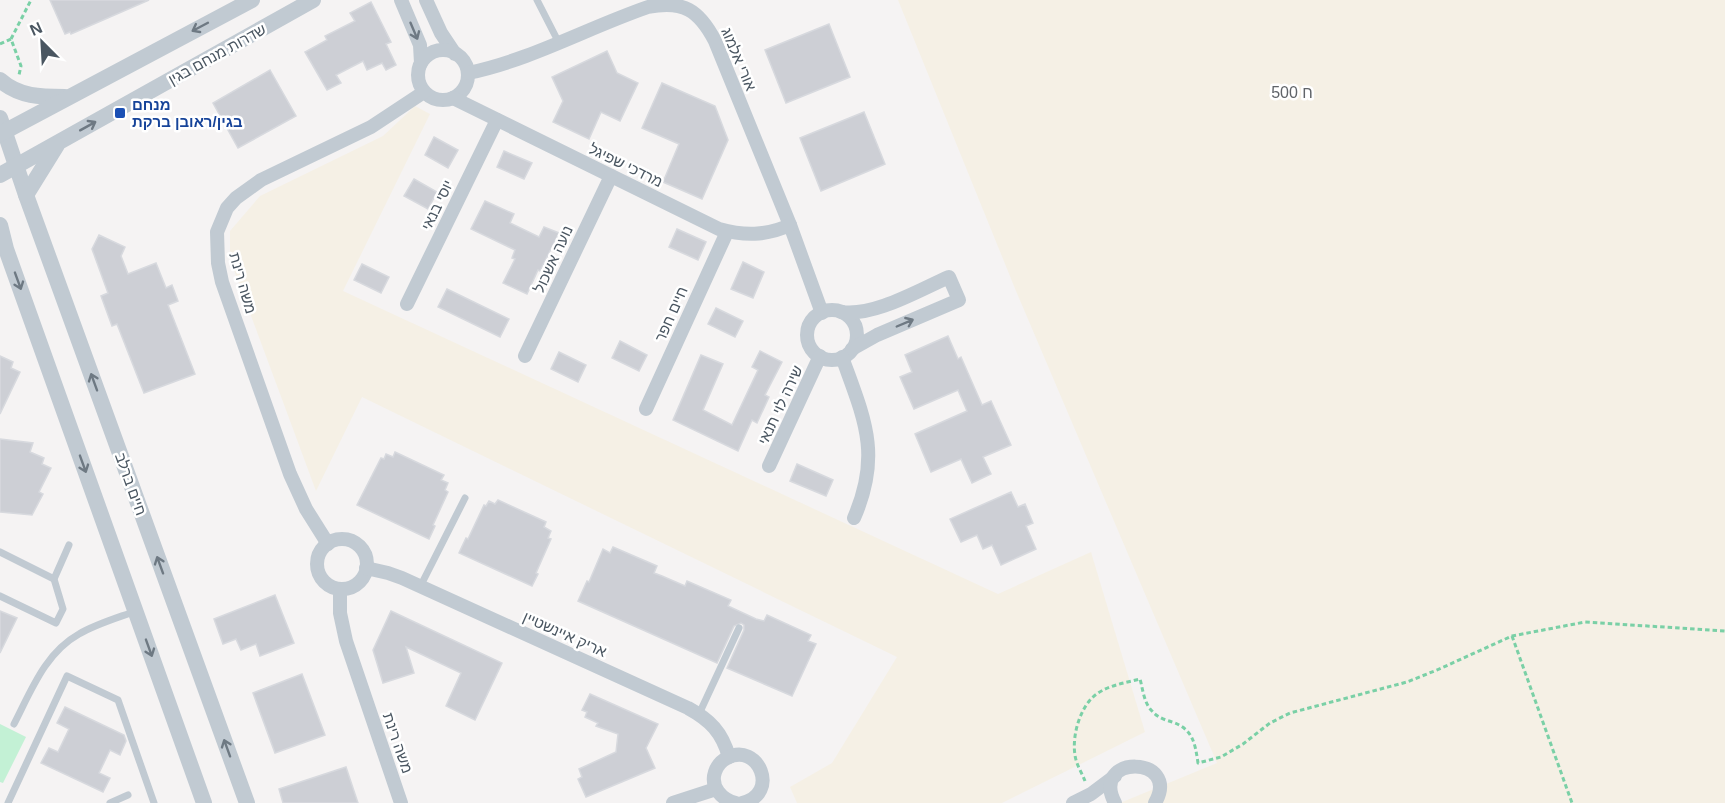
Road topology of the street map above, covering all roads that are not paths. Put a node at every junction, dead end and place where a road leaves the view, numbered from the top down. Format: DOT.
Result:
graph roads {
  1 [pos="252,0"];
  2 [pos="314,0"];
  3 [pos="401,0"];
  4 [pos="426,0"];
  5 [pos="537,0"];
  6 [pos="662,2"];
  7 [pos="559,43"];
  8 [pos="455,54"];
  9 [pos="421,63"];
  10 [pos="468,73"];
  11 [pos="0,80"];
  12 [pos="424,92"];
  13 [pos="69,97"];
  14 [pos="453,98"];
  15 [pos="497,120"];
  16 [pos="2,127"];
  17 [pos="58,142"];
  18 [pos="17,165"];
  19 [pos="0,175"];
  20 [pos="611,176"];
  21 [pos="26,195"];
  22 [pos="0,225"];
  23 [pos="790,225"];
  24 [pos="727,232"];
  25 [pos="3,246"];
  26 [pos="407,304"];
  27 [pos="841,312"];
  28 [pos="822,313"];
  29 [pos="847,353"];
  30 [pos="525,356"];
  31 [pos="820,356"];
  32 [pos="646,410"];
  33 [pos="770,466"];
  34 [pos="465,498"];
  35 [pos="854,518"];
  36 [pos="328,544"];
  37 [pos="69,545"];
  38 [pos="0,552"];
  39 [pos="366,568"];
  40 [pos="54,579"];
  41 [pos="420,586"];
  42 [pos="340,589"];
  43 [pos="0,596"];
  44 [pos="136,611"];
  45 [pos="739,628"];
  46 [pos="699,714"];
  47 [pos="14,724"];
  48 [pos="729,757"];
  49 [pos="1116,774"];
  50 [pos="716,789"];
  51 [pos="128,795"];
  52 [pos="761,797"];
  53 [pos="8,803"];
  54 [pos="110,803"];
  55 [pos="154,803"];
  56 [pos="204,803"];
  57 [pos="247,803"];
  58 [pos="401,803"];
  59 [pos="673,803"];
  60 [pos="734,803"];
  61 [pos="742,803"];
  62 [pos="1073,803"];
  63 [pos="1115,803"];
  64 [pos="1155,803"];
  1 -- 13 [label="street, שדרות מנחם בגין, one-way"];
  17 -- 2 [label="street, שדרות מנחם בגין, one-way"];
  3 -- 9 [label="street, one-way"];
  4 -- 8 [label="street"];
  5 -- 7 [label="lane"];
  6 -- 7 [label="street, אורי אלמוג"];
  6 -- 23 [label="street, אורי אלמוג"];
  7 -- 10 [label="street, אורי אלמוג"];
  8 -- 9 [label="street"];
  8 -- 10 [label="street"];
  9 -- 12 [label="street"];
  10 -- 14 [label="street"];
  11 -- 13 [label="street"];
  12 -- 14 [label="street"];
  12 -- 36 [label="street, משה רינת"];
  13 -- 16 [label="street, שדרות מנחם בגין"];
  14 -- 15 [label="street, מרדכי שפיגל"];
  15 -- 20 [label="street, מרדכי שפיגל"];
  15 -- 26 [label="street, יוסי בנאי"];
  16 -- 18 [label="street, חיים ברלב"];
  17 -- 18 [label="street, שדרות מנחם בגין"];
  17 -- 21 [label="street, שדרות מנחם בגין"];
  18 -- 19 [label="street, שדרות מנחם בגין"];
  18 -- 21 [label="street, חיים ברלב"];
  20 -- 24 [label="street, מרדכי שפיגל"];
  20 -- 30 [label="street, נועה אשכול"];
  57 -- 21 [label="street, חיים ברלב, one-way"];
  22 -- 25 [label="street"];
  23 -- 24 [label="street, מרדכי שפיגל"];
  23 -- 28 [label="street, אורי אלמוג"];
  24 -- 32 [label="street, חיים חפר"];
  25 -- 44 [label="street, one-way"];
  27 -- 28 [label="street"];
  27 -- 29 [label="street"];
  29 -- 27 [label="street, one-way"];
  28 -- 31 [label="street"];
  29 -- 31 [label="street"];
  29 -- 35 [label="street"];
  31 -- 33 [label="street, שירה לוי תנאי"];
  34 -- 41 [label="lane"];
  36 -- 39 [label="street"];
  36 -- 42 [label="street"];
  37 -- 40 [label="lane"];
  38 -- 40 [label="lane"];
  39 -- 41 [label="street, אריק איינשטיין"];
  39 -- 42 [label="street"];
  40 -- 43 [label="lane"];
  41 -- 46 [label="street, אריק איינשטיין"];
  42 -- 58 [label="street, משה רינת"];
  44 -- 47 [label="lane"];
  44 -- 56 [label="street, one-way"];
  45 -- 46 [label="lane"];
  46 -- 48 [label="street, אריק איינשטיין"];
  48 -- 50 [label="street"];
  48 -- 52 [label="street"];
  49 -- 62 [label="street"];
  49 -- 63 [label="street"];
  49 -- 64 [label="street"];
  50 -- 59 [label="street"];
  50 -- 60 [label="street"];
  51 -- 54 [label="lane"];
  52 -- 61 [label="street"];
  53 -- 55 [label="lane"];
}
